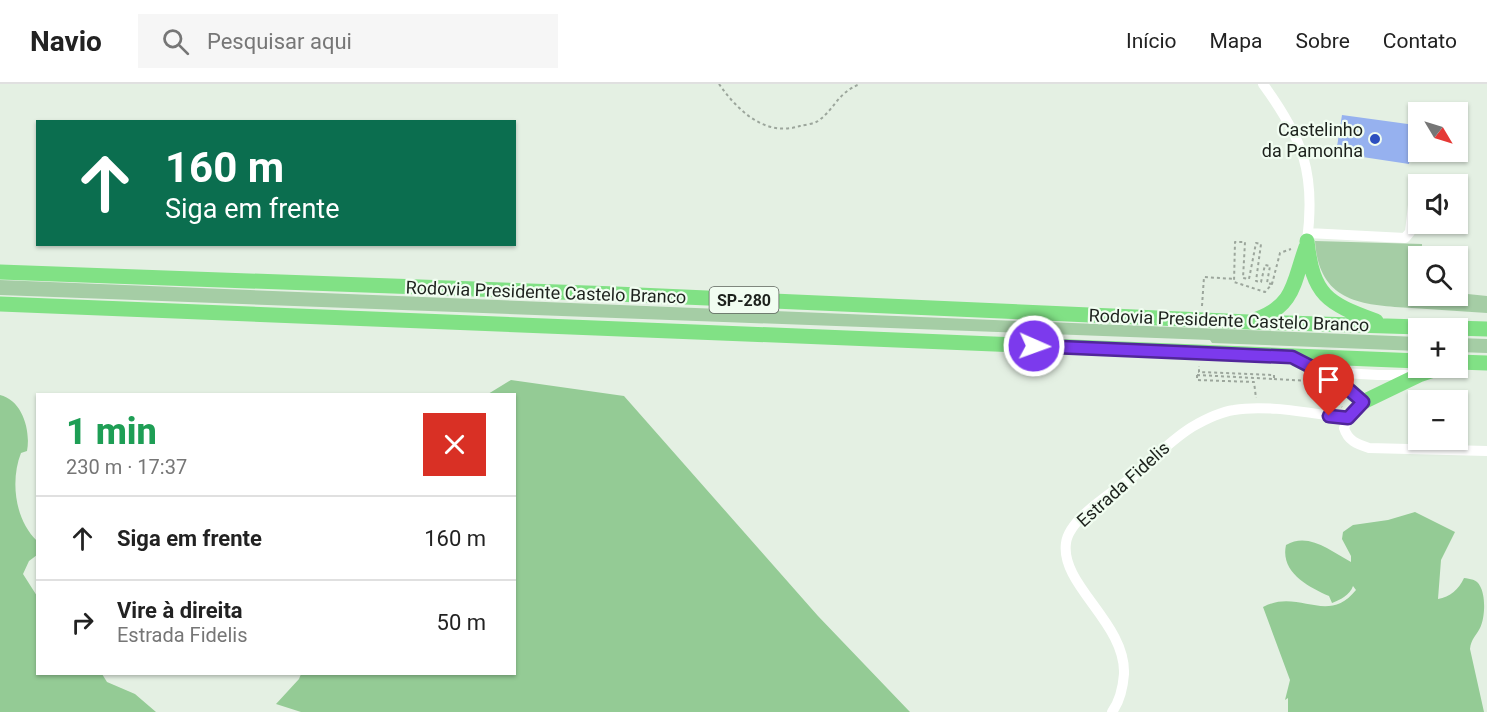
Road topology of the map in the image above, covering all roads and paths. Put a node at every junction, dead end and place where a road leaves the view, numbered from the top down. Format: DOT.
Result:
graph roads {
  1 [pos="719,84"];
  2 [pos="860,84"];
  3 [pos="1263,84"];
  4 [pos="1408,234"];
  5 [pos="1308,237"];
  6 [pos="0,272"];
  7 [pos="1272,284"];
  8 [pos="0,304"];
  9 [pos="1249,322"];
  10 [pos="1387,325"];
  11 [pos="1487,329"];
  12 [pos="1292,357"];
  13 [pos="1468,362"];
  14 [pos="1487,363"];
  15 [pos="1408,367"];
  16 [pos="1408,370"];
  17 [pos="1319,371"];
  18 [pos="1197,375"];
  19 [pos="1408,375"];
  20 [pos="1274,379"];
  21 [pos="1363,402"];
  22 [pos="1257,409"];
  23 [pos="1349,416"];
  24 [pos="1487,451"];
  25 [pos="1112,712"];
  1 -- 2 [label="path"];
  3 -- 5 [label="street"];
  4 -- 5 [label="street"];
  5 -- 7 [label="path"];
  5 -- 9 [label="highway"];
  5 -- 10 [label="highway"];
  6 -- 9 [label="highway, Rodovia Presidente Castelo Branco / SP-280"];
  7 -- 7 [label="path"];
  8 -- 12 [label="highway, Rodovia Presidente Castelo Branco / SP-280"];
  9 -- 10 [label="highway, Rodovia Presidente Castelo Branco / SP-280"];
  10 -- 11 [label="highway, Rodovia Presidente Castelo Branco / SP-280"];
  12 -- 15 [label="highway, Rodovia Presidente Castelo Branco / SP-280"];
  12 -- 17 [label="highway"];
  13 -- 14 [label="highway"];
  16 -- 17 [label="street"];
  17 -- 21 [label="highway"];
  18 -- 22 [label="path"];
  19 -- 21 [label="highway"];
  20 -- 23 [label="path"];
  21 -- 23 [label="street"];
  22 -- 23 [label="street, Estrada Fidelis"];
  22 -- 25 [label="street, Estrada Fidelis"];
  23 -- 24 [label="street"];
}
